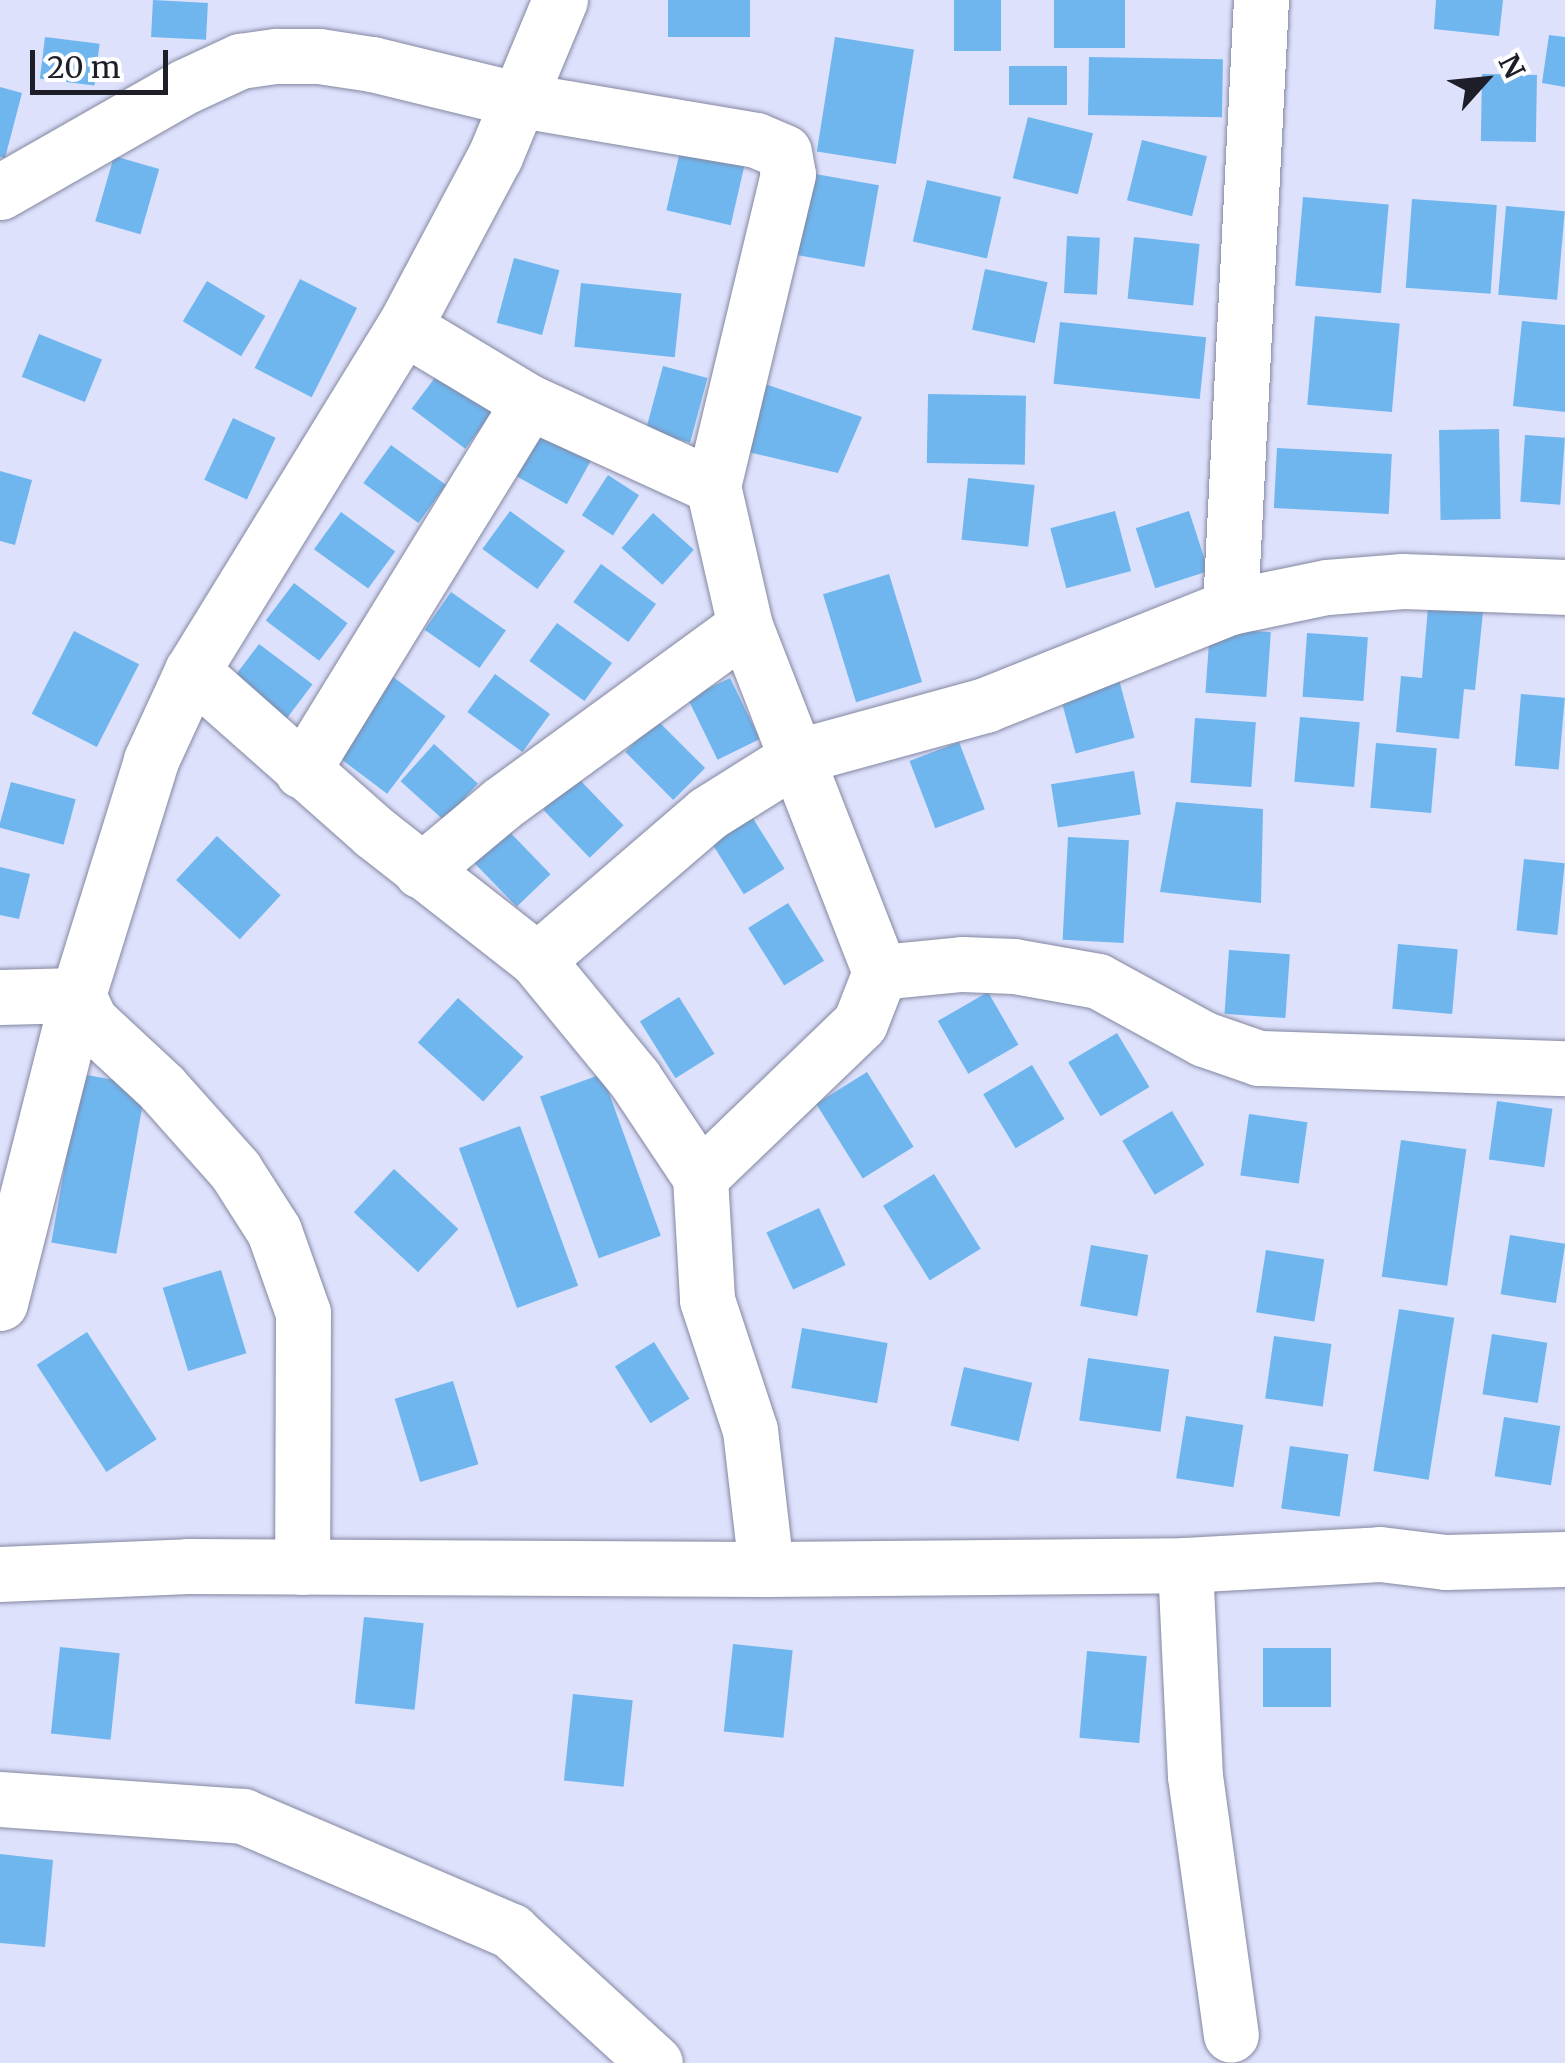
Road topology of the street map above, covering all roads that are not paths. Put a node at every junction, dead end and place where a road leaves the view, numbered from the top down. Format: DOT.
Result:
graph roads {
  1 [pos="560,0"];
  2 [pos="1261,0"];
  3 [pos="520,100"];
  4 [pos="0,192"];
  5 [pos="404,327"];
  6 [pos="529,402"];
  7 [pos="713,486"];
  8 [pos="1565,588"];
  9 [pos="1230,608"];
  10 [pos="745,626"];
  11 [pos="192,671"];
  12 [pos="799,756"];
  13 [pos="302,771"];
  14 [pos="421,871"];
  15 [pos="537,960"];
  16 [pos="880,972"];
  17 [pos="78,995"];
  18 [pos="0,996"];
  19 [pos="1565,1068"];
  20 [pos="700,1177"];
  21 [pos="0,1303"];
  22 [pos="1565,1559"];
  23 [pos="1185,1564"];
  24 [pos="302,1567"];
  25 [pos="766,1570"];
  26 [pos="0,1574"];
  27 [pos="0,1799"];
  28 [pos="1231,2035"];
  29 [pos="655,2063"];
  1 -- 3 [label="street"];
  2 -- 9 [label="street"];
  3 -- 4 [label="street"];
  3 -- 5 [label="street"];
  3 -- 7 [label="street"];
  5 -- 6 [label="street"];
  5 -- 11 [label="street"];
  6 -- 7 [label="street"];
  6 -- 13 [label="street"];
  7 -- 10 [label="street"];
  8 -- 9 [label="street"];
  9 -- 12 [label="street"];
  10 -- 12 [label="street"];
  10 -- 14 [label="street"];
  11 -- 13 [label="street"];
  11 -- 17 [label="street"];
  12 -- 15 [label="street"];
  12 -- 16 [label="street"];
  13 -- 14 [label="street"];
  14 -- 15 [label="street"];
  15 -- 20 [label="street"];
  16 -- 19 [label="street"];
  16 -- 20 [label="street"];
  17 -- 18 [label="street"];
  17 -- 21 [label="street"];
  17 -- 24 [label="street"];
  20 -- 25 [label="street"];
  22 -- 23 [label="street"];
  23 -- 25 [label="street"];
  23 -- 28 [label="street"];
  24 -- 25 [label="street"];
  24 -- 26 [label="street"];
  27 -- 29 [label="street"];
}
